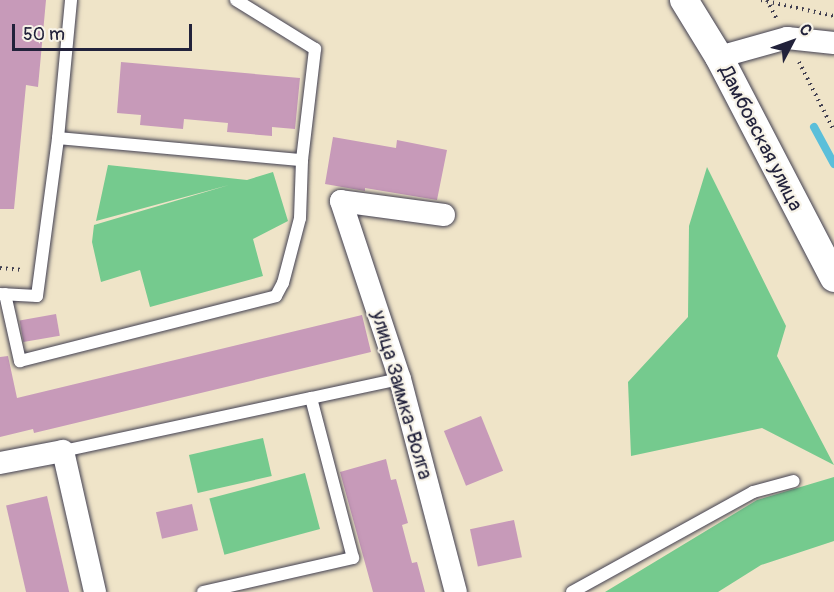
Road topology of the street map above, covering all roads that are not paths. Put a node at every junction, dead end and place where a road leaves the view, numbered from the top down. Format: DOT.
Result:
graph roads {
  1 [pos="71,0"];
  2 [pos="236,0"];
  3 [pos="684,0"];
  4 [pos="834,43"];
  5 [pos="719,57"];
  6 [pos="58,138"];
  7 [pos="302,160"];
  8 [pos="444,215"];
  9 [pos="834,278"];
  10 [pos="2,294"];
  11 [pos="4,314"];
  12 [pos="400,379"];
  13 [pos="311,398"];
  14 [pos="63,451"];
  15 [pos="0,463"];
  16 [pos="794,481"];
  17 [pos="95,592"];
  18 [pos="203,592"];
  19 [pos="456,592"];
  20 [pos="572,592"];
  1 -- 6 [label="lane"];
  2 -- 7 [label="lane"];
  3 -- 5 [label="street, Дамбовская улица"];
  4 -- 5 [label="street"];
  5 -- 9 [label="street, Дамбовская улица"];
  6 -- 7 [label="lane"];
  6 -- 10 [label="lane"];
  7 -- 11 [label="lane"];
  8 -- 12 [label="street, улица Заимка-Волга"];
  10 -- 11 [label="lane"];
  12 -- 13 [label="lane"];
  12 -- 19 [label="street, улица Заимка-Волга"];
  13 -- 14 [label="lane"];
  13 -- 18 [label="lane"];
  14 -- 15 [label="street"];
  14 -- 17 [label="street"];
  16 -- 20 [label="lane"];
}
